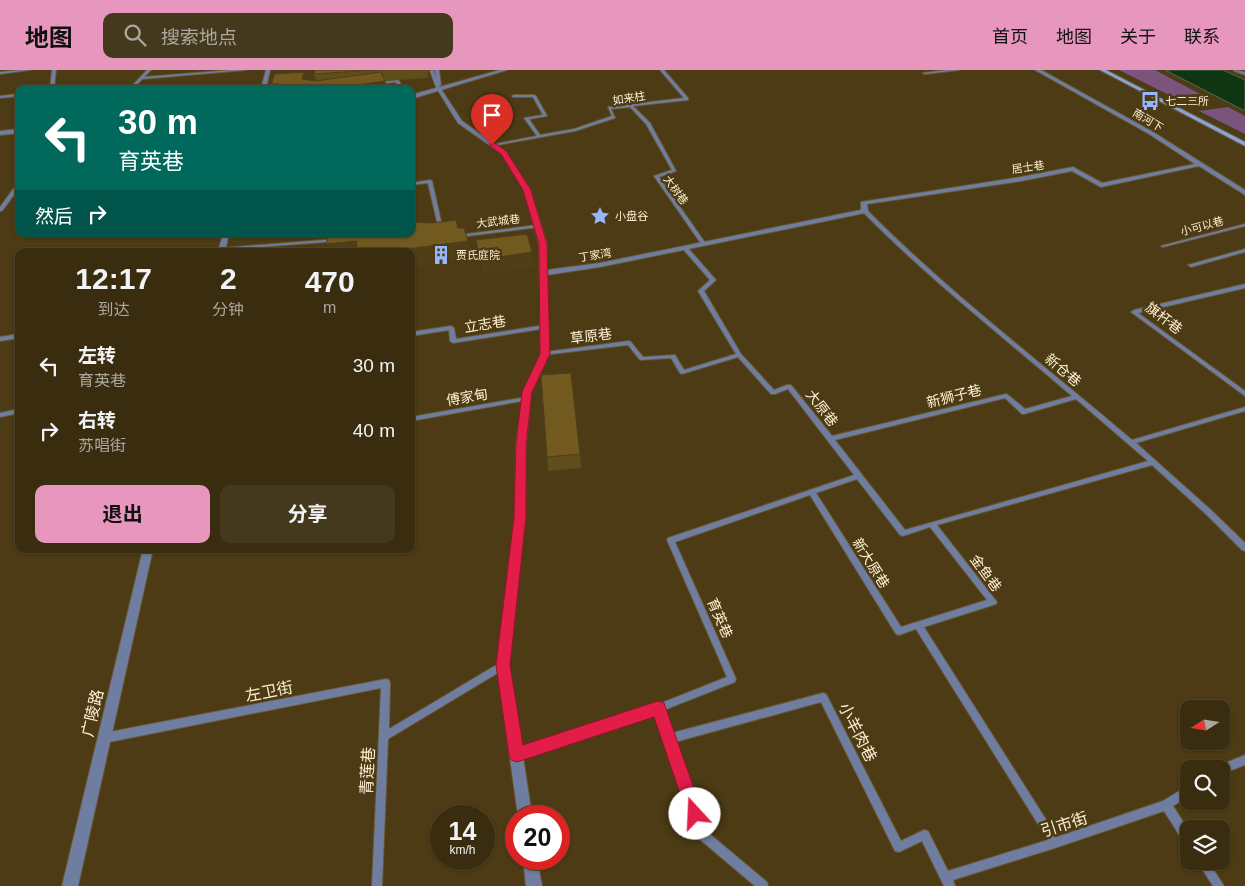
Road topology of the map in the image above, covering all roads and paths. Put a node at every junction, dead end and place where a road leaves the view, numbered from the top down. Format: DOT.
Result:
graph roads {
  1 [pos="28,70"];
  2 [pos="54,70"];
  3 [pos="149,70"];
  4 [pos="244,70"];
  5 [pos="268,70"];
  6 [pos="437,70"];
  7 [pos="505,70"];
  8 [pos="662,70"];
  9 [pos="957,70"];
  10 [pos="1037,70"];
  11 [pos="1102,70"];
  12 [pos="1111,70"];
  13 [pos="1236,70"];
  14 [pos="432,71"];
  15 [pos="0,73"];
  16 [pos="925,73"];
  17 [pos="1245,74"];
  18 [pos="142,78"];
  19 [pos="368,83"];
  20 [pos="52,85"];
  21 [pos="135,85"];
  22 [pos="263,85"];
  23 [pos="399,85"];
  24 [pos="439,90"];
  25 [pos="15,95"];
  26 [pos="415,95"];
  27 [pos="514,96"];
  28 [pos="0,97"];
  29 [pos="630,106"];
  30 [pos="15,131"];
  31 [pos="0,133"];
  32 [pos="538,136"];
  33 [pos="1245,139"];
  34 [pos="1245,144"];
  35 [pos="492,145"];
  36 [pos="1198,165"];
  37 [pos="415,183"];
  38 [pos="15,190"];
  39 [pos="1245,193"];
  40 [pos="0,210"];
  41 [pos="866,212"];
  42 [pos="1245,225"];
  43 [pos="537,226"];
  44 [pos="452,237"];
  45 [pos="443,238"];
  46 [pos="341,239"];
  47 [pos="704,244"];
  48 [pos="1163,246"];
  49 [pos="244,248"];
  50 [pos="685,248"];
  51 [pos="1245,250"];
  52 [pos="1191,265"];
  53 [pos="543,273"];
  54 [pos="1245,286"];
  55 [pos="545,327"];
  56 [pos="415,333"];
  57 [pos="15,337"];
  58 [pos="0,339"];
  59 [pos="545,354"];
  60 [pos="740,355"];
  61 [pos="1245,394"];
  62 [pos="1077,397"];
  63 [pos="526,399"];
  64 [pos="1245,409"];
  65 [pos="15,412"];
  66 [pos="0,415"];
  67 [pos="415,418"];
  68 [pos="830,439"];
  69 [pos="1132,442"];
  70 [pos="1154,462"];
  71 [pos="859,476"];
  72 [pos="812,492"];
  73 [pos="932,524"];
  74 [pos="1245,548"];
  75 [pos="147,553"];
  76 [pos="918,625"];
  77 [pos="503,665"];
  78 [pos="658,708"];
  79 [pos="384,737"];
  80 [pos="104,738"];
  81 [pos="668,739"];
  82 [pos="517,755"];
  83 [pos="1245,760"];
  84 [pos="1230,766"];
  85 [pos="1180,796"];
  86 [pos="524,805"];
  87 [pos="1166,805"];
  88 [pos="1180,826"];
  89 [pos="1055,843"];
  90 [pos="532,870"];
  91 [pos="1208,870"];
  92 [pos="948,881"];
  93 [pos="70,886"];
  94 [pos="376,886"];
  95 [pos="534,886"];
  96 [pos="763,886"];
  97 [pos="1218,886"];
  1 -- 15 [label="lane"];
  2 -- 20 [label="lane"];
  3 -- 18 [label="lane"];
  4 -- 18 [label="lane"];
  5 -- 22 [label="street"];
  6 -- 24 [label="lane"];
  7 -- 24 [label="street"];
  8 -- 29 [label="lane, 如来柱"];
  9 -- 16 [label="lane"];
  10 -- 36 [label="street, 南河下"];
  11 -- 34 [label="main road"];
  12 -- 33 [label="main road"];
  13 -- 17 [label="street"];
  14 -- 24 [label="lane"];
  18 -- 21 [label="lane"];
  19 -- 23 [label="lane"];
  24 -- 26 [label="street"];
  24 -- 35 [label="street"];
  25 -- 28 [label="lane"];
  27 -- 32 [label="lane"];
  29 -- 32 [label="lane, 如来柱"];
  29 -- 47 [label="lane, 大树巷"];
  30 -- 31 [label="street"];
  32 -- 35 [label="lane, 如来柱"];
  35 -- 43 [label="street"];
  36 -- 39 [label="street, 南河下"];
  36 -- 41 [label="street, 居士巷"];
  37 -- 45 [label="lane"];
  38 -- 40 [label="lane"];
  41 -- 47 [label="street, 丁家湾"];
  41 -- 62 [label="lane, 新仓巷"];
  42 -- 48 [label="lane, 小可以巷"];
  43 -- 44 [label="lane, 大武城巷"];
  43 -- 53 [label="street"];
  46 -- 49 [label="lane"];
  47 -- 50 [label="street, 丁家湾"];
  50 -- 53 [label="street, 丁家湾"];
  50 -- 60 [label="lane, 大原巷"];
  51 -- 52 [label="lane"];
  53 -- 55 [label="street"];
  54 -- 61 [label="lane, 旗杆巷"];
  55 -- 56 [label="lane, 立志巷"];
  55 -- 59 [label="street"];
  57 -- 58 [label="lane"];
  59 -- 60 [label="lane, 草原巷"];
  59 -- 63 [label="street"];
  60 -- 68 [label="lane, 大原巷"];
  62 -- 68 [label="lane, 新狮子巷"];
  62 -- 69 [label="lane, 新仓巷"];
  63 -- 67 [label="lane, 傅家甸"];
  63 -- 77 [label="street"];
  64 -- 69 [label="lane"];
  65 -- 66 [label="lane"];
  68 -- 71 [label="lane, 大原巷"];
  69 -- 70 [label="lane, 新仓巷"];
  70 -- 73 [label="lane"];
  70 -- 74 [label="lane, 新仓巷"];
  71 -- 72 [label="lane, 育英巷"];
  71 -- 73 [label="lane, 大原巷"];
  72 -- 76 [label="lane, 新大原巷"];
  72 -- 78 [label="lane, 育英巷"];
  73 -- 76 [label="lane, 金鱼巷"];
  75 -- 80 [label="street, 广陵路"];
  76 -- 89 [label="lane"];
  77 -- 79 [label="lane, 青莲巷"];
  77 -- 82 [label="street"];
  78 -- 81 [label="lane"];
  78 -- 82 [label="lane, 育英巷"];
  79 -- 80 [label="lane, 左卫街"];
  79 -- 94 [label="lane, 青莲巷"];
  80 -- 93 [label="street, 广陵路"];
  81 -- 92 [label="lane, 小羊肉巷"];
  81 -- 96 [label="lane"];
  82 -- 86 [label="street"];
  83 -- 84 [label="lane"];
  85 -- 87 [label="lane, 引市街"];
  87 -- 88 [label="lane"];
  87 -- 89 [label="lane, 引市街"];
  89 -- 92 [label="lane, 引市街"];
  90 -- 95 [label="street"];
  91 -- 97 [label="lane"];
}
